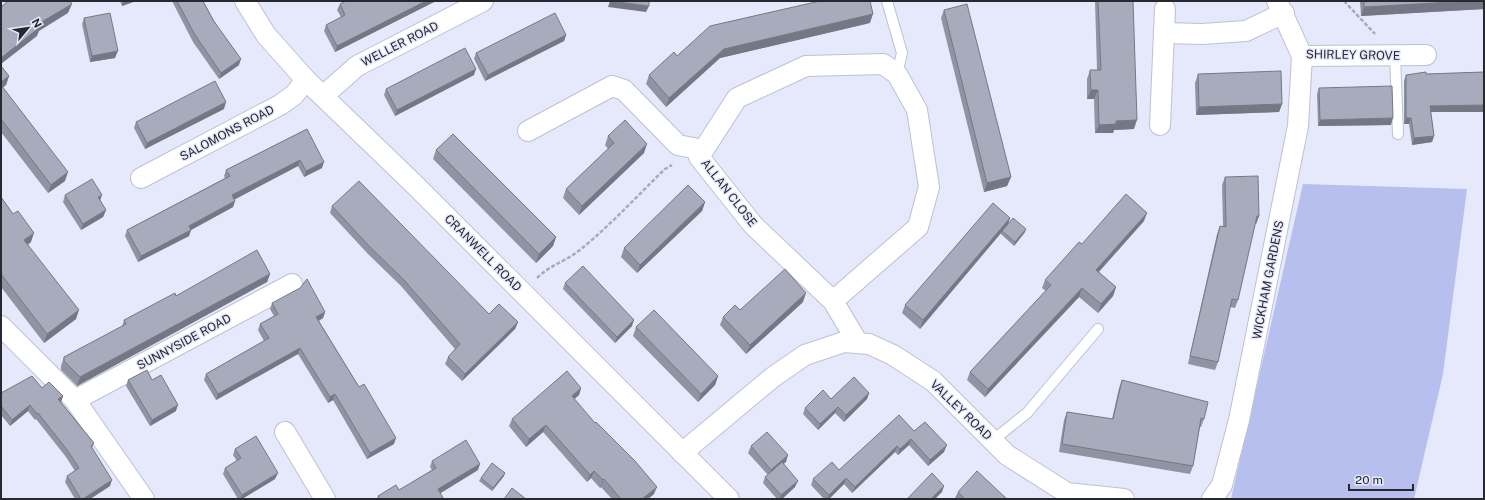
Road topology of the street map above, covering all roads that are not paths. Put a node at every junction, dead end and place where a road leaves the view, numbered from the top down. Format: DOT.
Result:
graph roads {
  1 [pos="245,1"];
  2 [pos="483,1"];
  3 [pos="887,1"];
  4 [pos="1281,7"];
  5 [pos="1165,8"];
  6 [pos="1165,32"];
  7 [pos="1426,55"];
  8 [pos="1302,56"];
  9 [pos="1395,56"];
  10 [pos="897,74"];
  11 [pos="306,80"];
  12 [pos="323,96"];
  13 [pos="1160,125"];
  14 [pos="528,131"];
  15 [pos="1398,134"];
  16 [pos="703,150"];
  17 [pos="141,178"];
  18 [pos="292,284"];
  19 [pos="833,301"];
  20 [pos="1,326"];
  21 [pos="1098,329"];
  22 [pos="858,343"];
  23 [pos="76,400"];
  24 [pos="285,432"];
  25 [pos="992,441"];
  26 [pos="682,453"];
  27 [pos="144,499"];
  28 [pos="325,499"];
  29 [pos="729,499"];
  30 [pos="1124,499"];
  31 [pos="1212,499"];
  1 -- 11 [label="street, CRANWELL ROAD"];
  2 -- 12 [label="street, WELLER ROAD"];
  3 -- 10 [label="lane"];
  4 -- 6 [label="street, SHIRLEY GROVE"];
  4 -- 8 [label="street, SHIRLEY GROVE"];
  5 -- 6 [label="street"];
  6 -- 13 [label="street"];
  7 -- 9 [label="street, SHIRLEY GROVE"];
  8 -- 9 [label="street, SHIRLEY GROVE"];
  8 -- 31 [label="street, WICKHAM GARDENS"];
  9 -- 15 [label="lane"];
  10 -- 16 [label="street, ALLAN CLOSE"];
  10 -- 19 [label="street"];
  11 -- 12 [label="street, CRANWELL ROAD"];
  11 -- 17 [label="street, SALOMONS ROAD"];
  12 -- 26 [label="street, CRANWELL ROAD"];
  14 -- 16 [label="street"];
  16 -- 19 [label="street, ALLAN CLOSE"];
  18 -- 23 [label="street, SUNNYSIDE ROAD"];
  19 -- 22 [label="street, ALLAN CLOSE"];
  20 -- 23 [label="street"];
  21 -- 25 [label="lane"];
  22 -- 25 [label="street, VALLEY ROAD"];
  22 -- 26 [label="street, VALLEY ROAD"];
  23 -- 27 [label="street"];
  24 -- 28 [label="street"];
  25 -- 30 [label="street, VALLEY ROAD"];
  26 -- 29 [label="street, CRANWELL ROAD"];
}
